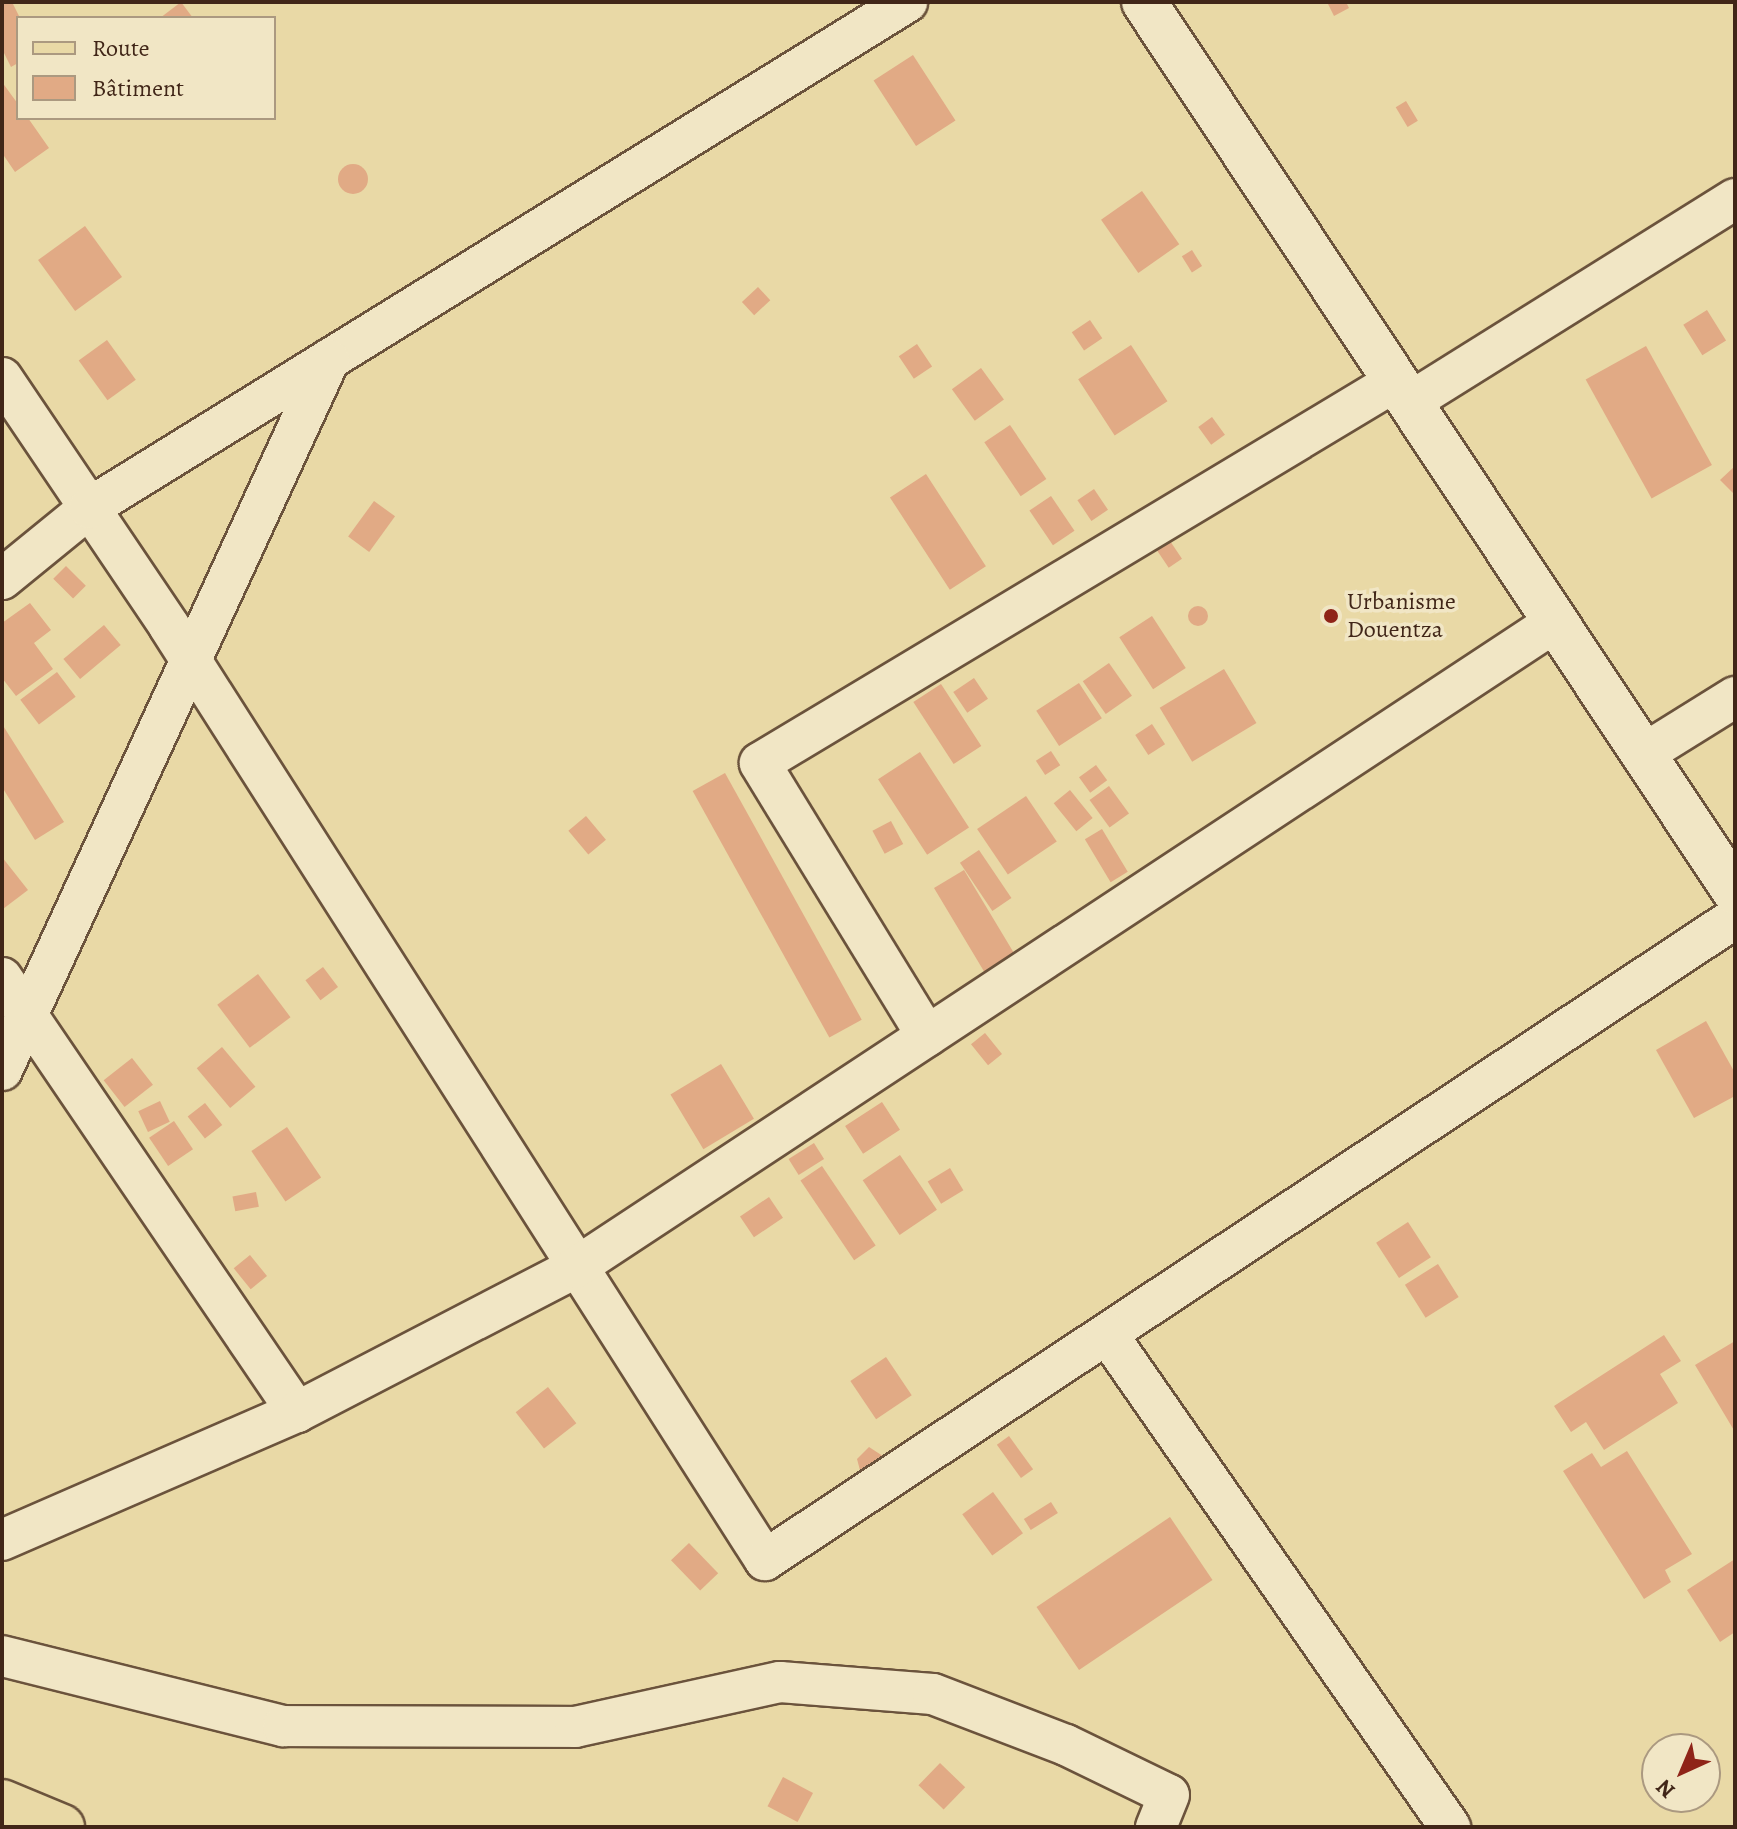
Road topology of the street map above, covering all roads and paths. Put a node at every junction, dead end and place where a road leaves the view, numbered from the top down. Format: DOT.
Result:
graph roads {
  1 [pos="907,2"];
  2 [pos="1144,2"];
  3 [pos="1735,199"];
  4 [pos="329,360"];
  5 [pos="2,378"];
  6 [pos="1403,391"];
  7 [pos="89,508"];
  8 [pos="2,579"];
  9 [pos="1555,622"];
  10 [pos="191,660"];
  11 [pos="1735,697"];
  12 [pos="1642,755"];
  13 [pos="1735,892"];
  14 [pos="1735,918"];
  15 [pos="2,978"];
  16 [pos="27,1016"];
  17 [pos="927,1036"];
  18 [pos="2,1070"];
  19 [pos="575,1268"];
  20 [pos="1107,1334"];
  21 [pos="297,1412"];
  22 [pos="2,1540"];
  23 [pos="2,1656"];
  24 [pos="2,1802"];
  25 [pos="62,1827"];
  26 [pos="1156,1827"];
  27 [pos="1450,1827"];
  1 -- 4 [label="street"];
  2 -- 6 [label="main road"];
  3 -- 6 [label="street"];
  4 -- 7 [label="street"];
  4 -- 10 [label="street"];
  5 -- 7 [label="street"];
  6 -- 9 [label="main road"];
  6 -- 17 [label="street"];
  7 -- 8 [label="street"];
  7 -- 10 [label="street"];
  9 -- 12 [label="main road"];
  9 -- 17 [label="street"];
  10 -- 16 [label="street"];
  10 -- 19 [label="street"];
  11 -- 12 [label="street"];
  12 -- 13 [label="main road"];
  14 -- 20 [label="street"];
  15 -- 16 [label="street"];
  16 -- 18 [label="street"];
  16 -- 21 [label="street"];
  17 -- 19 [label="street"];
  19 -- 20 [label="street"];
  19 -- 21 [label="street"];
  20 -- 27 [label="street"];
  21 -- 22 [label="street"];
  23 -- 26 [label="street"];
  24 -- 25 [label="main road"];
}
